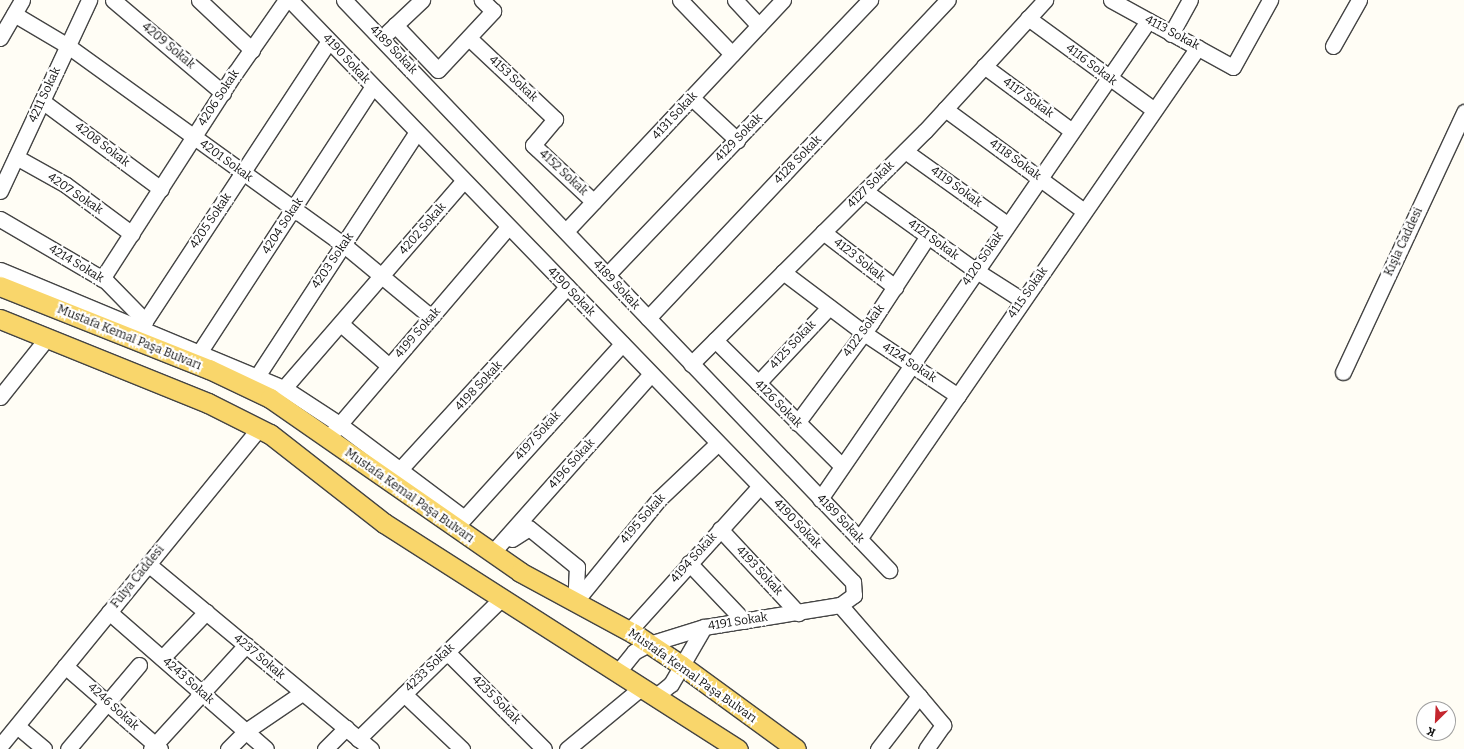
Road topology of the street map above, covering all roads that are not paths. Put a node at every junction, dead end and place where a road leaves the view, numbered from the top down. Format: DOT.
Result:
graph roads {
  1 [pos="22,0"];
  2 [pos="89,0"];
  3 [pos="113,0"];
  4 [pos="199,0"];
  5 [pos="286,0"];
  6 [pos="290,0"];
  7 [pos="344,0"];
  8 [pos="422,0"];
  9 [pos="482,0"];
  10 [pos="680,0"];
  11 [pos="735,0"];
  12 [pos="870,0"];
  13 [pos="948,0"];
  14 [pos="1045,0"];
  15 [pos="1111,0"];
  16 [pos="1190,0"];
  17 [pos="1270,0"];
  18 [pos="1360,0"];
  19 [pos="781,1"];
  20 [pos="1135,6"];
  21 [pos="14,14"];
  22 [pos="1028,18"];
  23 [pos="1148,21"];
  24 [pos="395,25"];
  25 [pos="759,26"];
  26 [pos="1171,34"];
  27 [pos="0,38"];
  28 [pos="381,38"];
  29 [pos="470,39"];
  30 [pos="329,41"];
  31 [pos="68,46"];
  32 [pos="1333,46"];
  33 [pos="1198,47"];
  34 [pos="252,50"];
  35 [pos="732,54"];
  36 [pos="984,66"];
  37 [pos="1108,78"];
  38 [pos="372,87"];
  39 [pos="223,93"];
  40 [pos="692,98"];
  41 [pos="42,101"];
  42 [pos="945,109"];
  43 [pos="1154,110"];
  44 [pos="1464,112"];
  45 [pos="1072,130"];
  46 [pos="416,133"];
  47 [pos="1460,134"];
  48 [pos="194,138"];
  49 [pos="737,140"];
  50 [pos="533,145"];
  51 [pos="905,151"];
  52 [pos="16,157"];
  53 [pos="243,174"];
  54 [pos="1039,178"];
  55 [pos="464,181"];
  56 [pos="161,189"];
  57 [pos="0,191"];
  58 [pos="865,191"];
  59 [pos="594,202"];
  60 [pos="1084,210"];
  61 [pos="293,211"];
  62 [pos="0,220"];
  63 [pos="1007,224"];
  64 [pos="508,227"];
  65 [pos="566,231"];
  66 [pos="823,232"];
  67 [pos="132,234"];
  68 [pos="928,236"];
  69 [pos="344,245"];
  70 [pos="0,270"];
  71 [pos="975,270"];
  72 [pos="783,272"];
  73 [pos="607,274"];
  74 [pos="382,277"];
  75 [pos="102,279"];
  76 [pos="0,286"];
  77 [pos="895,287"];
  78 [pos="567,288"];
  79 [pos="1022,300"];
  80 [pos="829,307"];
  81 [pos="431,318"];
  82 [pos="648,318"];
  83 [pos="0,319"];
  84 [pos="340,324"];
  85 [pos="142,330"];
  86 [pos="864,333"];
  87 [pos="47,338"];
  88 [pos="715,340"];
  89 [pos="622,344"];
  90 [pos="196,357"];
  91 [pos="691,364"];
  92 [pos="911,364"];
  93 [pos="389,366"];
  94 [pos="1343,372"];
  95 [pos="651,374"];
  96 [pos="253,383"];
  97 [pos="758,383"];
  98 [pos="284,388"];
  99 [pos="958,396"];
  100 [pos="0,397"];
  101 [pos="797,423"];
  102 [pos="340,424"];
  103 [pos="258,428"];
  104 [pos="327,439"];
  105 [pos="718,443"];
  106 [pos="842,466"];
  107 [pos="394,476"];
  108 [pos="760,486"];
  109 [pos="820,499"];
  110 [pos="460,523"];
  111 [pos="720,529"];
  112 [pos="859,539"];
  113 [pos="492,553"];
  114 [pos="689,563"];
  115 [pos="148,564"];
  116 [pos="889,570"];
  117 [pos="502,598"];
  118 [pos="575,602"];
  119 [pos="840,605"];
  120 [pos="109,612"];
  121 [pos="206,612"];
  122 [pos="798,613"];
  123 [pos="744,621"];
  124 [pos="704,627"];
  125 [pos="629,631"];
  126 [pos="649,644"];
  127 [pos="246,645"];
  128 [pos="447,652"];
  129 [pos="162,658"];
  130 [pos="139,665"];
  131 [pos="681,665"];
  132 [pos="65,666"];
  133 [pos="618,672"];
  134 [pos="649,692"];
  135 [pos="202,693"];
  136 [pos="302,693"];
  137 [pos="404,694"];
  138 [pos="919,696"];
  139 [pos="107,702"];
  140 [pos="17,726"];
  141 [pos="346,728"];
  142 [pos="246,731"];
  143 [pos="358,739"];
  144 [pos="0,746"];
  145 [pos="579,746"];
  146 [pos="155,748"];
  147 [pos="44,749"];
  148 [pos="68,749"];
  149 [pos="228,749"];
  150 [pos="266,749"];
  151 [pos="325,749"];
  152 [pos="371,749"];
  153 [pos="462,749"];
  154 [pos="544,749"];
  155 [pos="738,749"];
  156 [pos="796,749"];
  157 [pos="879,749"];
  158 [pos="926,749"];
  1 -- 21 [label="street"];
  2 -- 31 [label="street, 4211 Sokak"];
  3 -- 39 [label="street, 4209 Sokak"];
  4 -- 34 [label="street"];
  5 -- 34 [label="street, 4206 Sokak"];
  6 -- 30 [label="street, 4190 Sokak"];
  7 -- 28 [label="street, 4189 Sokak"];
  8 -- 24 [label="street"];
  9 -- 29 [label="street"];
  10 -- 35 [label="street"];
  11 -- 25 [label="street"];
  12 -- 49 [label="street, 4129 Sokak"];
  13 -- 82 [label="street, 4128 Sokak"];
  14 -- 22 [label="street, 4127 Sokak"];
  15 -- 20 [label="street, 4113 Sokak"];
  16 -- 26 [label="street"];
  17 -- 33 [label="street, 4113 Sokak"];
  18 -- 32 [label="street"];
  19 -- 25 [label="street, 4131 Sokak"];
  20 -- 23 [label="street, 4113 Sokak"];
  21 -- 27 [label="street"];
  21 -- 31 [label="street, 4201 Sokak"];
  22 -- 36 [label="street, 4127 Sokak"];
  22 -- 37 [label="street, 4116 Sokak"];
  23 -- 26 [label="street, 4113 Sokak"];
  23 -- 37 [label="street, 4120 Sokak"];
  24 -- 28 [label="street"];
  24 -- 29 [label="street"];
  25 -- 35 [label="street, 4131 Sokak"];
  26 -- 33 [label="street, 4113 Sokak"];
  28 -- 65 [label="street, 4189 Sokak"];
  29 -- 50 [label="street, 4153 Sokak"];
  30 -- 38 [label="street, 4190 Sokak"];
  30 -- 53 [label="street, 4205 Sokak"];
  31 -- 41 [label="street, 4211 Sokak"];
  31 -- 48 [label="street, 4201 Sokak"];
  33 -- 43 [label="street, 4115 Sokak"];
  34 -- 39 [label="street, 4206 Sokak"];
  35 -- 40 [label="street, 4131 Sokak"];
  36 -- 42 [label="street, 4127 Sokak"];
  36 -- 45 [label="street, 4117 Sokak"];
  37 -- 43 [label="street, 4116 Sokak"];
  37 -- 45 [label="street, 4120 Sokak"];
  38 -- 46 [label="street, 4190 Sokak"];
  38 -- 61 [label="street, 4204 Sokak"];
  39 -- 48 [label="street, 4206 Sokak"];
  40 -- 49 [label="street"];
  40 -- 59 [label="street, 4131 Sokak"];
  41 -- 52 [label="street, 4211 Sokak"];
  41 -- 56 [label="street, 4208 Sokak"];
  42 -- 51 [label="street, 4127 Sokak"];
  42 -- 54 [label="street, 4118 Sokak"];
  43 -- 60 [label="street, 4115 Sokak"];
  44 -- 47 [label="street, Kışla Caddesi"];
  45 -- 54 [label="street, 4120 Sokak"];
  46 -- 55 [label="street, 4190 Sokak"];
  46 -- 69 [label="street, 4203 Sokak"];
  47 -- 94 [label="street, Kışla Caddesi"];
  48 -- 53 [label="street, 4201 Sokak"];
  48 -- 56 [label="street, 4206 Sokak"];
  49 -- 73 [label="street, 4129 Sokak"];
  50 -- 59 [label="street, 4152 Sokak"];
  51 -- 58 [label="street, 4127 Sokak"];
  51 -- 63 [label="street, 4119 Sokak"];
  52 -- 57 [label="street, 4211 Sokak"];
  52 -- 67 [label="street, 4207 Sokak"];
  53 -- 61 [label="street, 4201 Sokak"];
  53 -- 85 [label="street, 4205 Sokak"];
  54 -- 60 [label="street, 4118 Sokak"];
  54 -- 63 [label="street, 4120 Sokak"];
  55 -- 64 [label="street, 4190 Sokak"];
  55 -- 74 [label="street, 4202 Sokak"];
  56 -- 67 [label="street, 4206 Sokak"];
  58 -- 66 [label="street, 4127 Sokak"];
  58 -- 68 [label="street, 4121 Sokak"];
  59 -- 65 [label="street, 4131 Sokak"];
  60 -- 79 [label="street, 4115 Sokak"];
  61 -- 69 [label="street, 4201 Sokak"];
  61 -- 90 [label="street, 4204 Sokak"];
  62 -- 75 [label="street, 4214 Sokak"];
  63 -- 71 [label="street, 4120 Sokak"];
  64 -- 78 [label="street, 4190 Sokak"];
  64 -- 81 [label="street, 4199 Sokak"];
  65 -- 73 [label="street, 4189 Sokak"];
  66 -- 72 [label="street, 4127 Sokak"];
  66 -- 77 [label="street, 4123 Sokak"];
  67 -- 75 [label="street, 4206 Sokak"];
  68 -- 71 [label="street, 4121 Sokak"];
  68 -- 77 [label="street, 4122 Sokak"];
  69 -- 74 [label="street, 4201 Sokak"];
  69 -- 96 [label="street, 4203 Sokak"];
  70 -- 85 [label="street"];
  71 -- 79 [label="street, 4121 Sokak"];
  71 -- 92 [label="street, 4120 Sokak"];
  72 -- 80 [label="street, 4124 Sokak"];
  72 -- 88 [label="street, 4127 Sokak"];
  73 -- 82 [label="street, 4189 Sokak"];
  74 -- 81 [label="street, 4201 Sokak"];
  74 -- 84 [label="street, 4202 Sokak"];
  75 -- 85 [label="street, 4214 Sokak"];
  76 -- 85 [label="main road, Mustafa Kemal Paşa Bulvarı"];
  77 -- 86 [label="street, 4122 Sokak"];
  78 -- 89 [label="street, 4190 Sokak"];
  78 -- 107 [label="street, 4198 Sokak"];
  79 -- 99 [label="street, 4115 Sokak"];
  80 -- 86 [label="street, 4124 Sokak"];
  80 -- 97 [label="street, 4125 Sokak"];
  81 -- 93 [label="street, 4199 Sokak"];
  82 -- 91 [label="street, 4189 Sokak"];
  83 -- 87 [label="main road"];
  84 -- 93 [label="street"];
  84 -- 98 [label="street, 4202 Sokak"];
  85 -- 90 [label="main road, Mustafa Kemal Paşa Bulvarı"];
  86 -- 92 [label="street, 4124 Sokak"];
  86 -- 101 [label="street, 4122 Sokak"];
  87 -- 100 [label="street"];
  87 -- 103 [label="main road"];
  88 -- 91 [label="street, 4127 Sokak"];
  88 -- 97 [label="street, 4126 Sokak"];
  89 -- 95 [label="street, 4190 Sokak"];
  89 -- 110 [label="street, 4197 Sokak"];
  90 -- 96 [label="main road, Mustafa Kemal Paşa Bulvarı"];
  91 -- 109 [label="street, 4189 Sokak"];
  92 -- 99 [label="street, 4124 Sokak"];
  92 -- 106 [label="street, 4120 Sokak"];
  93 -- 102 [label="street, 4199 Sokak"];
  95 -- 105 [label="street, 4190 Sokak"];
  95 -- 113 [label="street, 4196 Sokak"];
  96 -- 98 [label="street"];
  96 -- 104 [label="main road, Mustafa Kemal Paşa Bulvarı"];
  97 -- 101 [label="street, 4126 Sokak"];
  98 -- 102 [label="street"];
  99 -- 112 [label="street, 4115 Sokak"];
  101 -- 106 [label="street, 4126 Sokak"];
  102 -- 104 [label="street, 4199 Sokak"];
  102 -- 107 [label="street"];
  103 -- 115 [label="street, Fulya Caddesi"];
  103 -- 117 [label="main road"];
  104 -- 107 [label="main road, Mustafa Kemal Paşa Bulvarı"];
  105 -- 108 [label="street, 4190 Sokak"];
  105 -- 118 [label="street, 4195 Sokak"];
  106 -- 109 [label="street, 4120 Sokak"];
  107 -- 110 [label="main road, Mustafa Kemal Paşa Bulvarı"];
  108 -- 111 [label="street, 4194 Sokak"];
  108 -- 119 [label="street, 4190 Sokak"];
  109 -- 112 [label="street, 4189 Sokak"];
  110 -- 113 [label="main road, Mustafa Kemal Paşa Bulvarı"];
  111 -- 114 [label="street, 4194 Sokak"];
  111 -- 122 [label="street, 4193 Sokak"];
  112 -- 116 [label="street, 4189 Sokak"];
  113 -- 118 [label="main road, Mustafa Kemal Paşa Bulvarı"];
  113 -- 118 [label="street"];
  114 -- 123 [label="street"];
  114 -- 125 [label="street, 4194 Sokak"];
  115 -- 120 [label="street, Fulya Caddesi"];
  115 -- 121 [label="street, 4237 Sokak"];
  117 -- 128 [label="street, 4233 Sokak"];
  117 -- 133 [label="main road"];
  118 -- 125 [label="main road, Mustafa Kemal Paşa Bulvarı"];
  119 -- 122 [label="street, 4191 Sokak"];
  119 -- 138 [label="street"];
  120 -- 129 [label="street, 4243 Sokak"];
  120 -- 132 [label="street, Fulya Caddesi"];
  121 -- 127 [label="street, 4237 Sokak"];
  121 -- 129 [label="street"];
  122 -- 123 [label="street, 4191 Sokak"];
  123 -- 124 [label="street, 4191 Sokak"];
  124 -- 126 [label="street, 4191 Sokak"];
  124 -- 131 [label="street"];
  125 -- 126 [label="main road, Mustafa Kemal Paşa Bulvarı"];
  126 -- 131 [label="main road, Mustafa Kemal Paşa Bulvarı"];
  126 -- 133 [label="street, 4191 Sokak"];
  127 -- 135 [label="street"];
  127 -- 136 [label="street, 4237 Sokak"];
  128 -- 137 [label="street, 4233 Sokak"];
  128 -- 154 [label="street, 4235 Sokak"];
  129 -- 135 [label="street, 4243 Sokak"];
  130 -- 139 [label="street"];
  131 -- 134 [label="street"];
  131 -- 156 [label="main road, Mustafa Kemal Paşa Bulvarı"];
  132 -- 139 [label="street, 4246 Sokak"];
  132 -- 140 [label="street, Fulya Caddesi"];
  133 -- 134 [label="main road"];
  134 -- 145 [label="street"];
  134 -- 155 [label="main road"];
  135 -- 142 [label="street, 4243 Sokak"];
  135 -- 146 [label="street"];
  136 -- 141 [label="street, 4237 Sokak"];
  136 -- 142 [label="street"];
  137 -- 143 [label="street, 4233 Sokak"];
  137 -- 153 [label="street"];
  138 -- 157 [label="street"];
  138 -- 158 [label="street"];
  139 -- 146 [label="street, 4246 Sokak"];
  139 -- 148 [label="street"];
  140 -- 144 [label="street, Fulya Caddesi"];
  140 -- 147 [label="street"];
  141 -- 143 [label="street, 4237 Sokak"];
  141 -- 151 [label="street"];
  142 -- 149 [label="street"];
  142 -- 150 [label="street, 4243 Sokak"];
  143 -- 152 [label="street, 4237 Sokak"];
}
